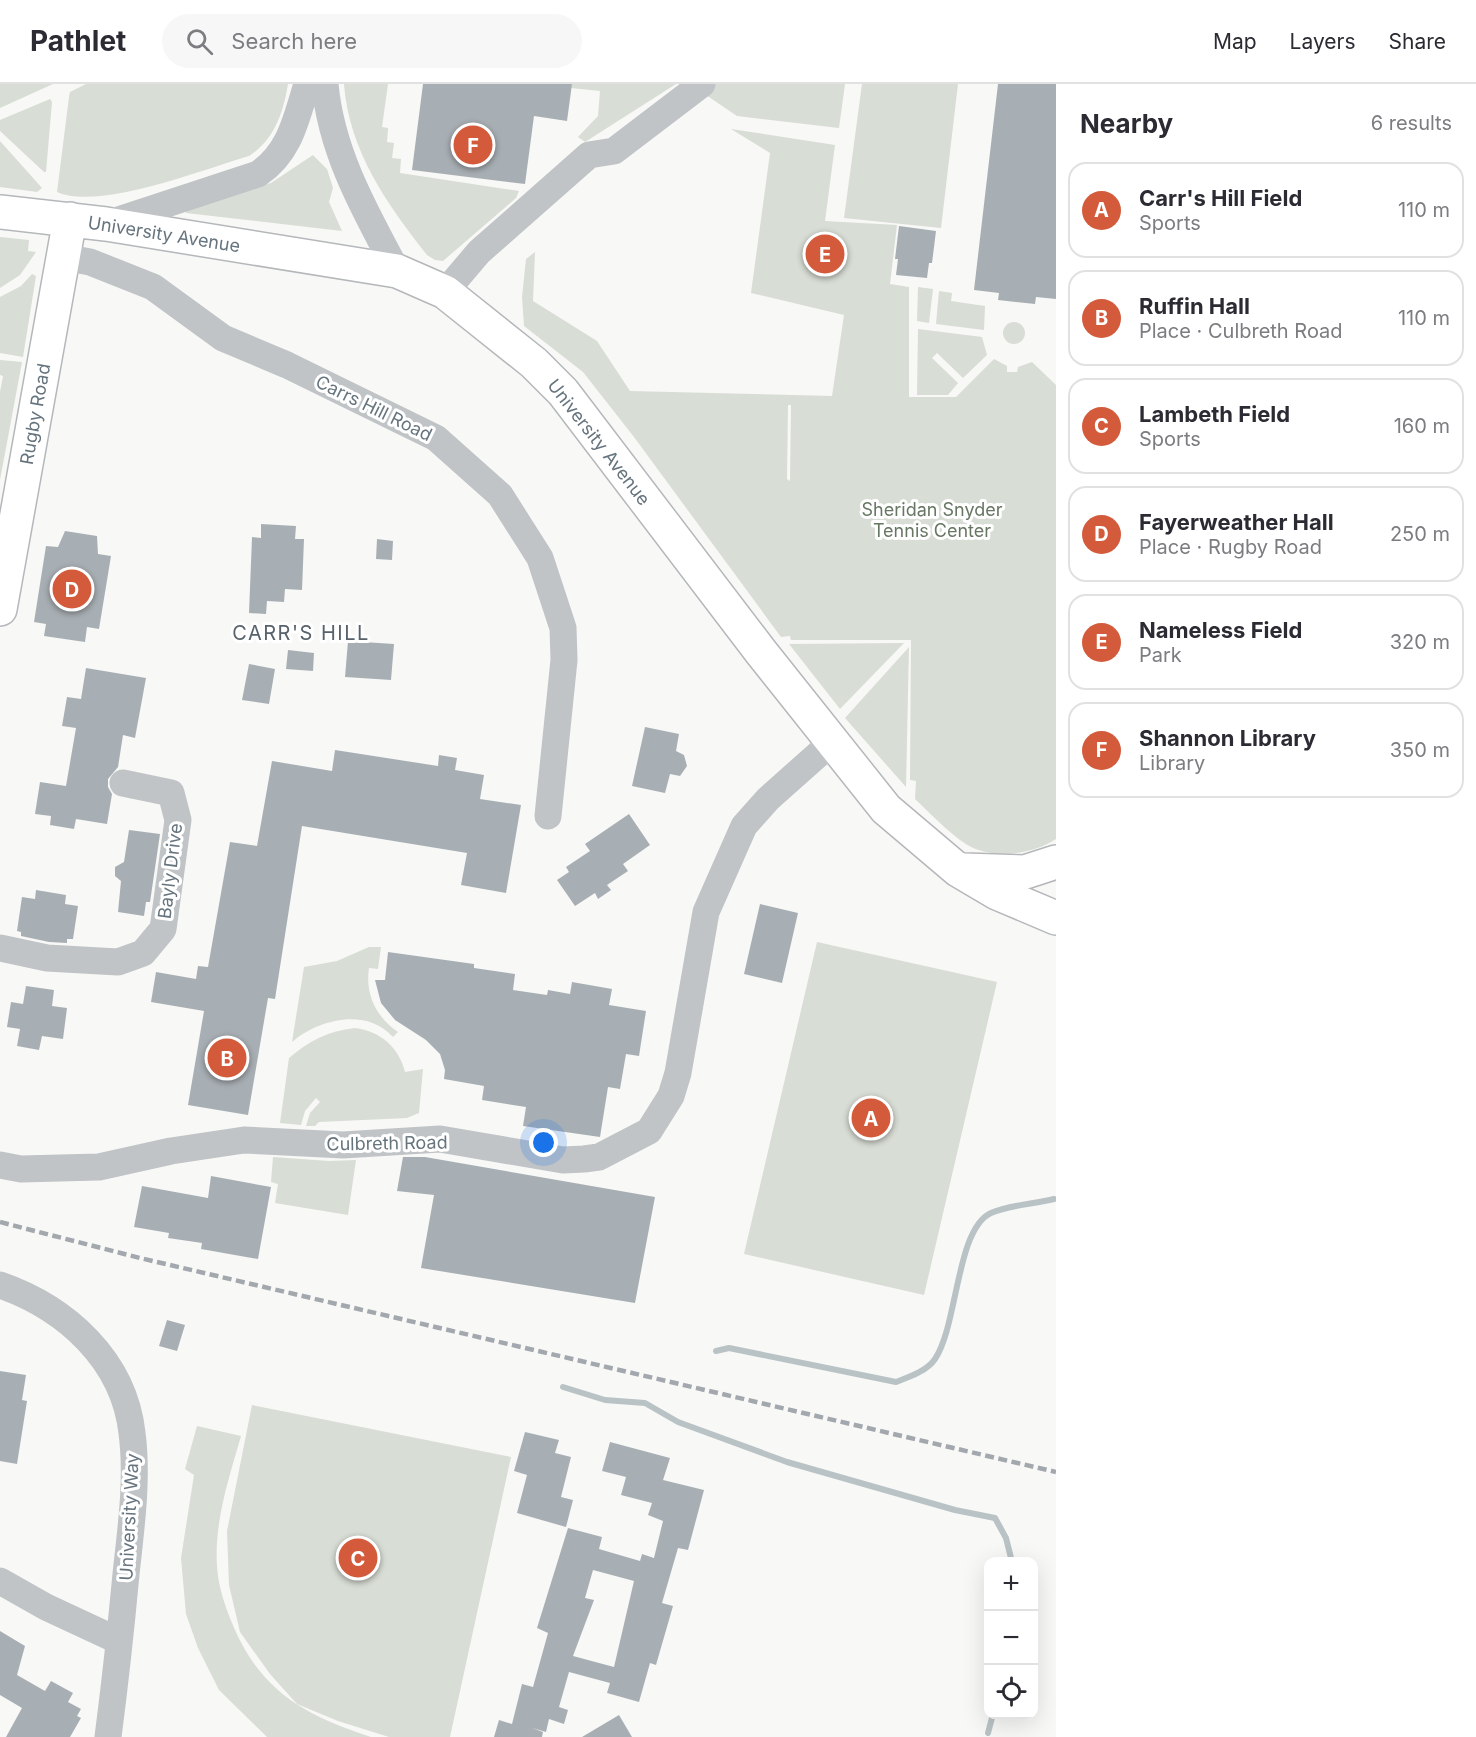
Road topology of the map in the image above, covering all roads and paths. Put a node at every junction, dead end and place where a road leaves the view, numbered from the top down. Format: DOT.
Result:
graph roads {
  1 [pos="307,84"];
  2 [pos="325,84"];
  3 [pos="702,84"];
  4 [pos="293,131"];
  5 [pos="334,140"];
  6 [pos="0,212"];
  7 [pos="70,219"];
  8 [pos="106,224"];
  9 [pos="63,257"];
  10 [pos="397,271"];
  11 [pos="445,292"];
  12 [pos="0,609"];
  13 [pos="832,742"];
  14 [pos="123,783"];
  15 [pos="548,816"];
  16 [pos="1056,862"];
  17 [pos="958,870"];
  18 [pos="1056,918"];
  19 [pos="0,948"];
  20 [pos="0,1165"];
  21 [pos="0,1285"];
  22 [pos="0,1581"];
  23 [pos="119,1641"];
  24 [pos="108,1737"];
  1 -- 4 [label="street"];
  2 -- 5 [label="street"];
  3 -- 11 [label="street"];
  4 -- 5 [label="street"];
  4 -- 8 [label="street"];
  5 -- 10 [label="street"];
  6 -- 7 [label="main road, University Avenue"];
  7 -- 8 [label="main road, University Avenue"];
  7 -- 9 [label="main road, Rugby Road"];
  8 -- 10 [label="main road, University Avenue"];
  9 -- 12 [label="main road, Rugby Road"];
  9 -- 15 [label="street, Carrs Hill Road"];
  10 -- 11 [label="main road, University Avenue"];
  11 -- 13 [label="main road, University Avenue"];
  13 -- 17 [label="main road, University Avenue"];
  13 -- 20 [label="street, Culbreth Road"];
  14 -- 19 [label="street, Bayly Drive"];
  16 -- 17 [label="main road"];
  17 -- 18 [label="main road, University Avenue"];
  21 -- 23 [label="street, University Way"];
  22 -- 23 [label="street"];
  23 -- 24 [label="street, University Way"];
}
